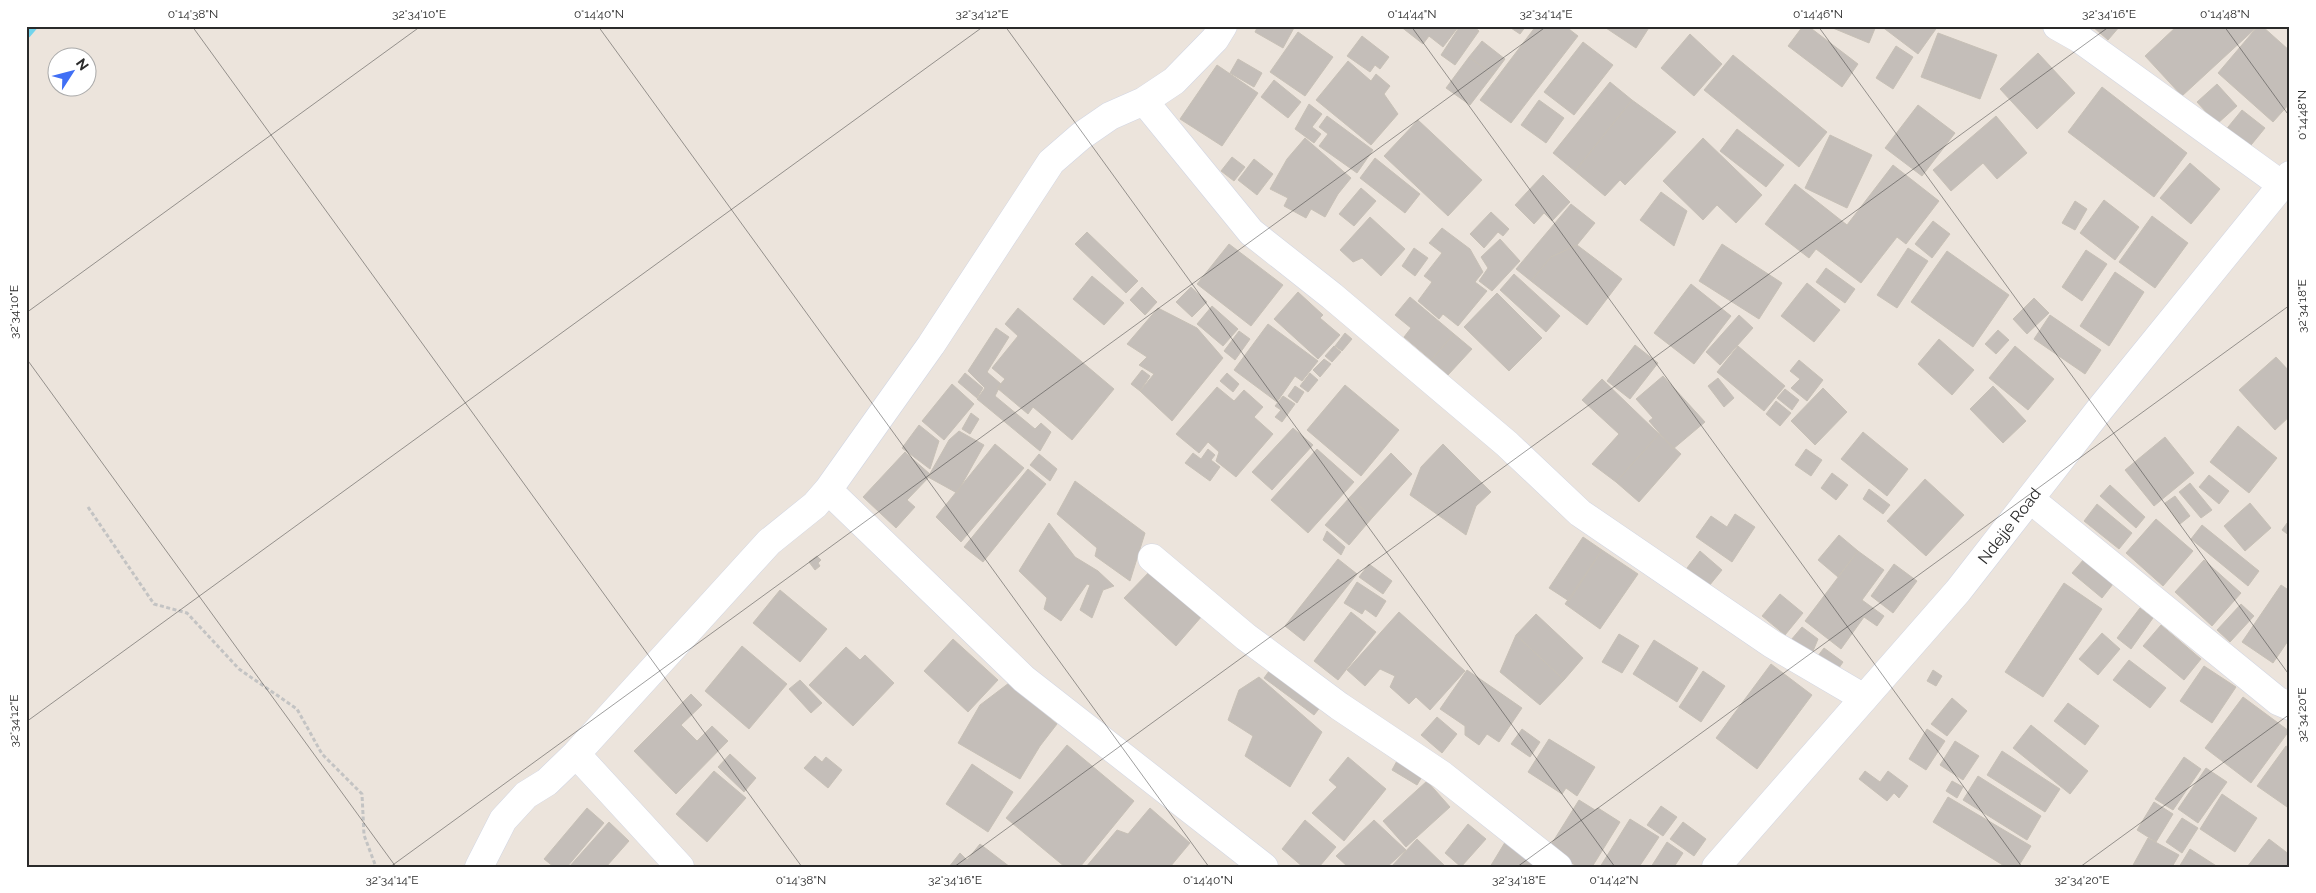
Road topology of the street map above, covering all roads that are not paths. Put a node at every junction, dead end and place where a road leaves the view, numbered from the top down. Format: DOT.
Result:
graph roads {
  1 [pos="1223,26"];
  2 [pos="2057,26"];
  3 [pos="1144,102"];
  4 [pos="2286,180"];
  5 [pos="828,490"];
  6 [pos="2030,499"];
  7 [pos="1152,558"];
  8 [pos="1864,698"];
  9 [pos="2290,706"];
  10 [pos="576,754"];
  11 [pos="479,867"];
  12 [pos="680,867"];
  13 [pos="1264,867"];
  14 [pos="1558,867"];
  15 [pos="1716,867"];
  1 -- 3 [label="street"];
  2 -- 4 [label="street"];
  3 -- 5 [label="street"];
  3 -- 8 [label="street"];
  4 -- 6 [label="street, Ndejje Road"];
  5 -- 10 [label="street"];
  5 -- 13 [label="street"];
  6 -- 8 [label="street, Ndejje Road"];
  6 -- 9 [label="street"];
  7 -- 14 [label="street"];
  8 -- 15 [label="street, Ndejje Road"];
  10 -- 11 [label="street"];
  10 -- 12 [label="street"];
}
